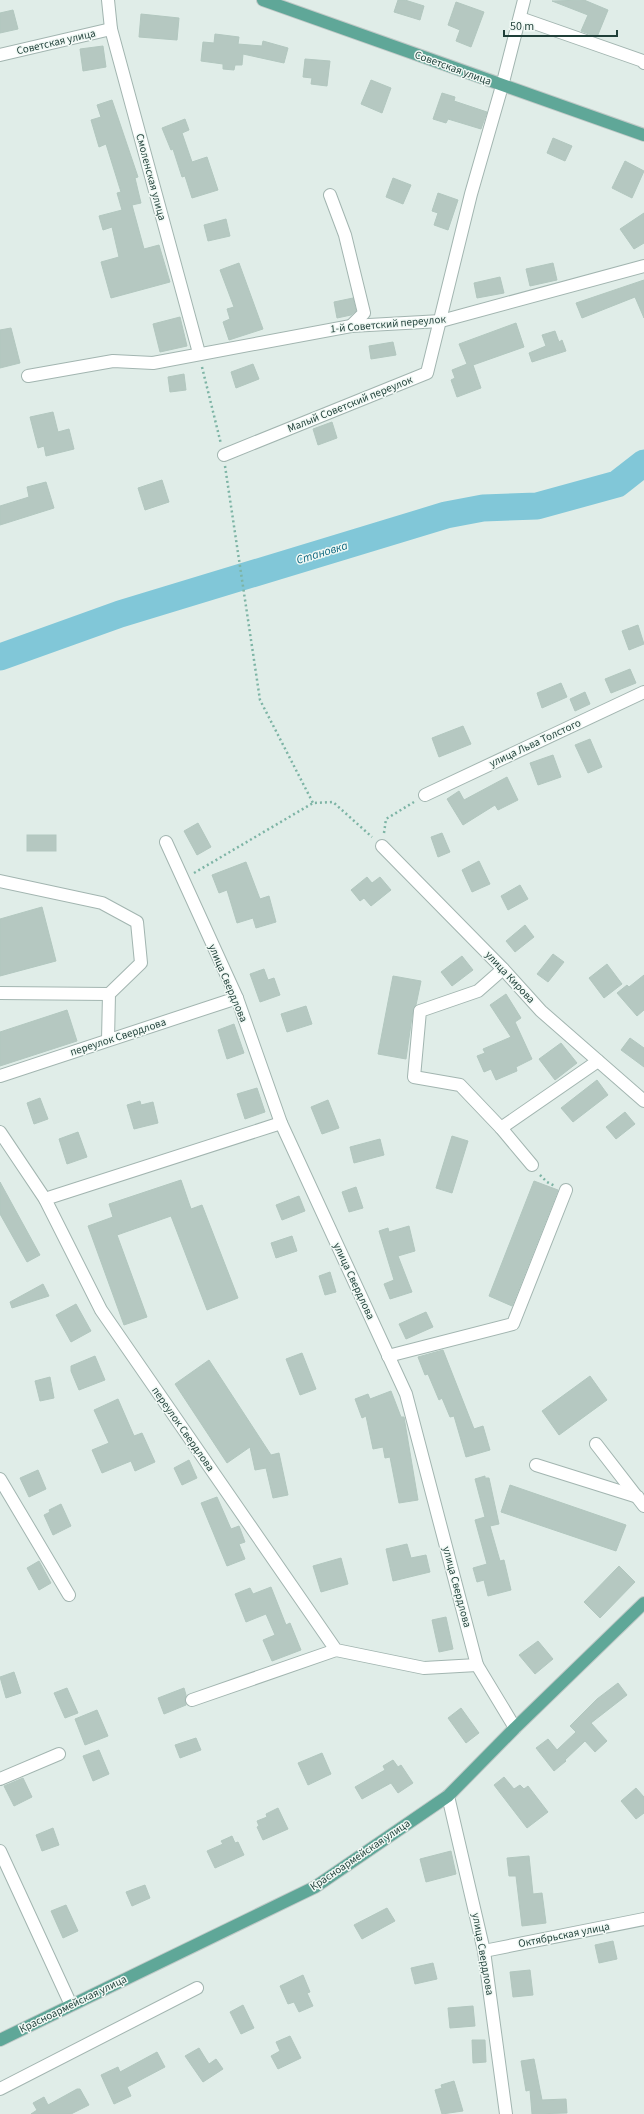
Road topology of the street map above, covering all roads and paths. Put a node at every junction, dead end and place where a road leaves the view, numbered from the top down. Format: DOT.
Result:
graph roads {
  1 [pos="108,0"];
  2 [pos="263,0"];
  3 [pos="524,0"];
  4 [pos="520,18"];
  5 [pos="111,29"];
  6 [pos="0,55"];
  7 [pos="644,63"];
  8 [pos="502,86"];
  9 [pos="644,135"];
  10 [pos="330,195"];
  11 [pos="644,266"];
  12 [pos="441,322"];
  13 [pos="352,326"];
  14 [pos="199,353"];
  15 [pos="28,376"];
  16 [pos="224,454"];
  17 [pos="644,692"];
  18 [pos="426,795"];
  19 [pos="313,803"];
  20 [pos="166,842"];
  21 [pos="382,846"];
  22 [pos="183,879"];
  23 [pos="0,881"];
  24 [pos="503,969"];
  25 [pos="0,993"];
  26 [pos="109,994"];
  27 [pos="237,998"];
  28 [pos="108,1040"];
  29 [pos="598,1061"];
  30 [pos="0,1076"];
  31 [pos="644,1101"];
  32 [pos="281,1123"];
  33 [pos="501,1128"];
  34 [pos="0,1132"];
  35 [pos="532,1165"];
  36 [pos="566,1190"];
  37 [pos="44,1200"];
  38 [pos="388,1356"];
  39 [pos="596,1444"];
  40 [pos="536,1465"];
  41 [pos="0,1479"];
  42 [pos="641,1501"];
  43 [pos="69,1595"];
  44 [pos="644,1603"];
  45 [pos="336,1650"];
  46 [pos="478,1665"];
  47 [pos="192,1700"];
  48 [pos="515,1728"];
  49 [pos="59,1754"];
  50 [pos="0,1779"];
  51 [pos="448,1796"];
  52 [pos="0,1851"];
  53 [pos="644,1919"];
  54 [pos="484,1951"];
  55 [pos="197,1988"];
  56 [pos="71,2005"];
  57 [pos="0,2040"];
  58 [pos="0,2089"];
  59 [pos="506,2114"];
  1 -- 5 [label="street, Смоленская улица"];
  2 -- 8 [label="main road, Советская улица"];
  3 -- 4 [label="street"];
  4 -- 7 [label="street"];
  4 -- 8 [label="street"];
  5 -- 6 [label="street, Советская улица"];
  5 -- 14 [label="street, Смоленская улица"];
  8 -- 9 [label="main road, Советская улица"];
  8 -- 12 [label="street"];
  10 -- 13 [label="street"];
  11 -- 12 [label="street, 1-й Советский переулок"];
  12 -- 13 [label="street, 1-й Советский переулок"];
  12 -- 16 [label="street, Малый Советский переулок"];
  13 -- 14 [label="street, 1-й Советский переулок"];
  14 -- 15 [label="street, 1-й Советский переулок"];
  14 -- 16 [label="path"];
  16 -- 19 [label="path"];
  17 -- 18 [label="street, улица Льва Толстого"];
  18 -- 21 [label="path"];
  19 -- 21 [label="path"];
  19 -- 22 [label="path"];
  20 -- 22 [label="street, улица Свердлова"];
  21 -- 24 [label="street, улица Кирова"];
  22 -- 27 [label="street, улица Свердлова"];
  23 -- 26 [label="street"];
  24 -- 29 [label="street, улица Кирова"];
  24 -- 33 [label="street"];
  25 -- 26 [label="street"];
  26 -- 28 [label="street"];
  27 -- 28 [label="street, переулок Свердлова"];
  27 -- 32 [label="street, улица Свердлова"];
  28 -- 30 [label="street, переулок Свердлова"];
  29 -- 31 [label="street, улица Кирова"];
  29 -- 33 [label="street"];
  32 -- 37 [label="street"];
  32 -- 38 [label="street, улица Свердлова"];
  33 -- 35 [label="street"];
  34 -- 37 [label="street, переулок Свердлова"];
  35 -- 36 [label="path"];
  36 -- 38 [label="street"];
  37 -- 45 [label="street, переулок Свердлова"];
  38 -- 46 [label="street, улица Свердлова"];
  39 -- 42 [label="street"];
  40 -- 42 [label="street"];
  41 -- 43 [label="street"];
  44 -- 48 [label="main road, Красноармейская улица"];
  45 -- 46 [label="street"];
  45 -- 47 [label="street"];
  46 -- 48 [label="street, улица Свердлова"];
  48 -- 51 [label="main road, Красноармейская улица"];
  49 -- 50 [label="street"];
  51 -- 54 [label="street, улица Свердлова"];
  51 -- 56 [label="main road, Красноармейская улица"];
  52 -- 56 [label="street"];
  53 -- 54 [label="street, Октябрьская улица"];
  54 -- 59 [label="street, улица Свердлова"];
  55 -- 58 [label="street"];
  56 -- 57 [label="main road, Красноармейская улица"];
}
